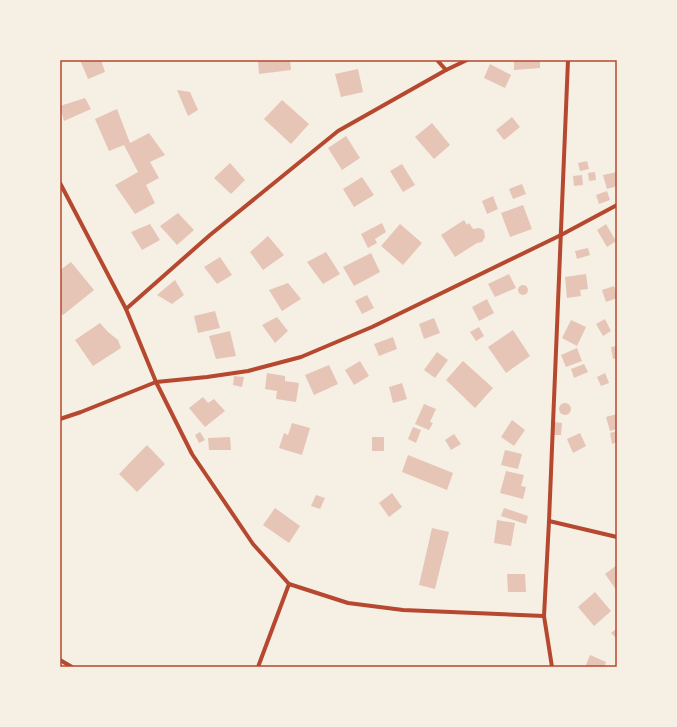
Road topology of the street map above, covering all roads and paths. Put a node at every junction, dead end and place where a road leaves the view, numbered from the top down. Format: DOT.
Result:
graph roads {
  1 [pos="437,60"];
  2 [pos="467,60"];
  3 [pos="568,60"];
  4 [pos="446,70"];
  5 [pos="60,183"];
  6 [pos="617,205"];
  7 [pos="561,235"];
  8 [pos="126,309"];
  9 [pos="156,382"];
  10 [pos="60,419"];
  11 [pos="549,521"];
  12 [pos="617,537"];
  13 [pos="289,584"];
  14 [pos="544,616"];
  15 [pos="60,660"];
  16 [pos="72,667"];
  17 [pos="258,667"];
  18 [pos="552,667"];
  1 -- 4 [label="street"];
  2 -- 4 [label="street"];
  3 -- 7 [label="street"];
  4 -- 8 [label="street"];
  5 -- 8 [label="street"];
  6 -- 7 [label="street"];
  7 -- 9 [label="street"];
  7 -- 11 [label="street"];
  8 -- 9 [label="street"];
  9 -- 10 [label="street"];
  9 -- 13 [label="street"];
  11 -- 12 [label="street"];
  11 -- 14 [label="street"];
  13 -- 14 [label="street"];
  13 -- 17 [label="street"];
  14 -- 18 [label="street"];
  15 -- 16 [label="street"];
}
